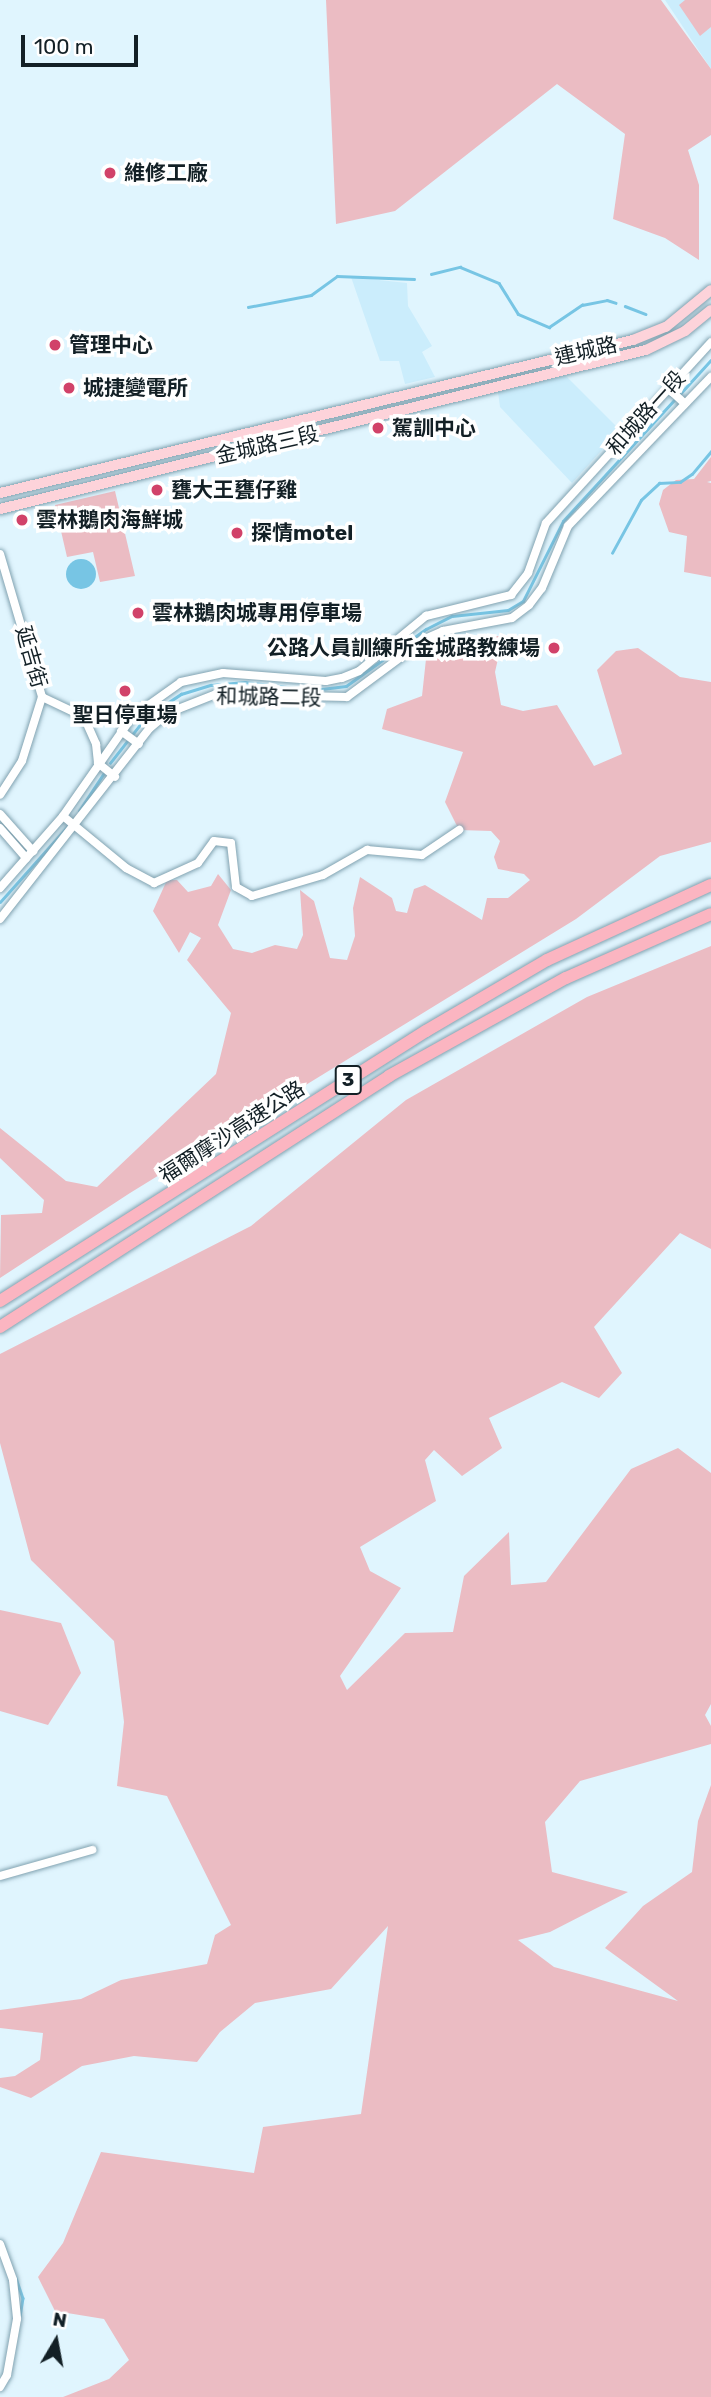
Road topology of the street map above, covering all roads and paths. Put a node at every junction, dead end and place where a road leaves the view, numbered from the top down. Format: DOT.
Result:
graph roads {
  1 [pos="711,290"];
  2 [pos="711,310"];
  3 [pos="711,342"];
  4 [pos="711,377"];
  5 [pos="448,385"];
  6 [pos="668,388"];
  7 [pos="452,399"];
  8 [pos="685,404"];
  9 [pos="0,494"];
  10 [pos="594,499"];
  11 [pos="0,509"];
  12 [pos="553,517"];
  13 [pos="564,533"];
  14 [pos="0,554"];
  15 [pos="511,595"];
  16 [pos="522,610"];
  17 [pos="42,697"];
  18 [pos="121,731"];
  19 [pos="139,744"];
  20 [pos="98,763"];
  21 [pos="115,777"];
  22 [pos="0,795"];
  23 [pos="0,814"];
  24 [pos="63,816"];
  25 [pos="76,827"];
  26 [pos="0,828"];
  27 [pos="459,830"];
  28 [pos="33,851"];
  29 [pos="26,858"];
  30 [pos="711,885"];
  31 [pos="0,888"];
  32 [pos="711,914"];
  33 [pos="0,919"];
  34 [pos="0,1301"];
  35 [pos="0,1327"];
  36 [pos="92,1850"];
  37 [pos="0,1876"];
  38 [pos="0,2244"];
  39 [pos="0,2387"];
  1 -- 5 [label="main road, 連城路"];
  2 -- 7 [label="main road, 連城路"];
  3 -- 6 [label="street, 和城路一段"];
  4 -- 8 [label="street, 和城路一段"];
  5 -- 9 [label="main road, 金城路三段"];
  6 -- 8 [label="street"];
  6 -- 12 [label="street, 和城路一段"];
  7 -- 11 [label="main road, 金城路三段"];
  8 -- 10 [label="street, 和城路一段"];
  10 -- 13 [label="street, 和城路二段"];
  12 -- 13 [label="street"];
  12 -- 15 [label="street"];
  13 -- 16 [label="street, 和城路二段"];
  14 -- 17 [label="street, 延吉街"];
  15 -- 16 [label="street"];
  15 -- 18 [label="street, 和城路二段"];
  16 -- 19 [label="street, 和城路二段"];
  17 -- 20 [label="street"];
  17 -- 22 [label="street, 延吉街"];
  18 -- 19 [label="street"];
  18 -- 20 [label="street, 和城路二段"];
  19 -- 21 [label="street, 和城路二段"];
  20 -- 21 [label="street"];
  20 -- 24 [label="street, 和城路二段"];
  21 -- 25 [label="street, 和城路二段"];
  23 -- 28 [label="street"];
  24 -- 25 [label="street"];
  24 -- 28 [label="street, 和城路二段"];
  25 -- 27 [label="street"];
  25 -- 33 [label="street, 和城路二段"];
  26 -- 29 [label="street"];
  28 -- 29 [label="street, 和城路二段"];
  29 -- 31 [label="street, 和城路二段"];
  30 -- 34 [label="highway, 福爾摩沙高速公路 / 3"];
  32 -- 35 [label="highway, 福爾摩沙高速公路 / 3"];
  36 -- 37 [label="street"];
  38 -- 39 [label="street"];
}
